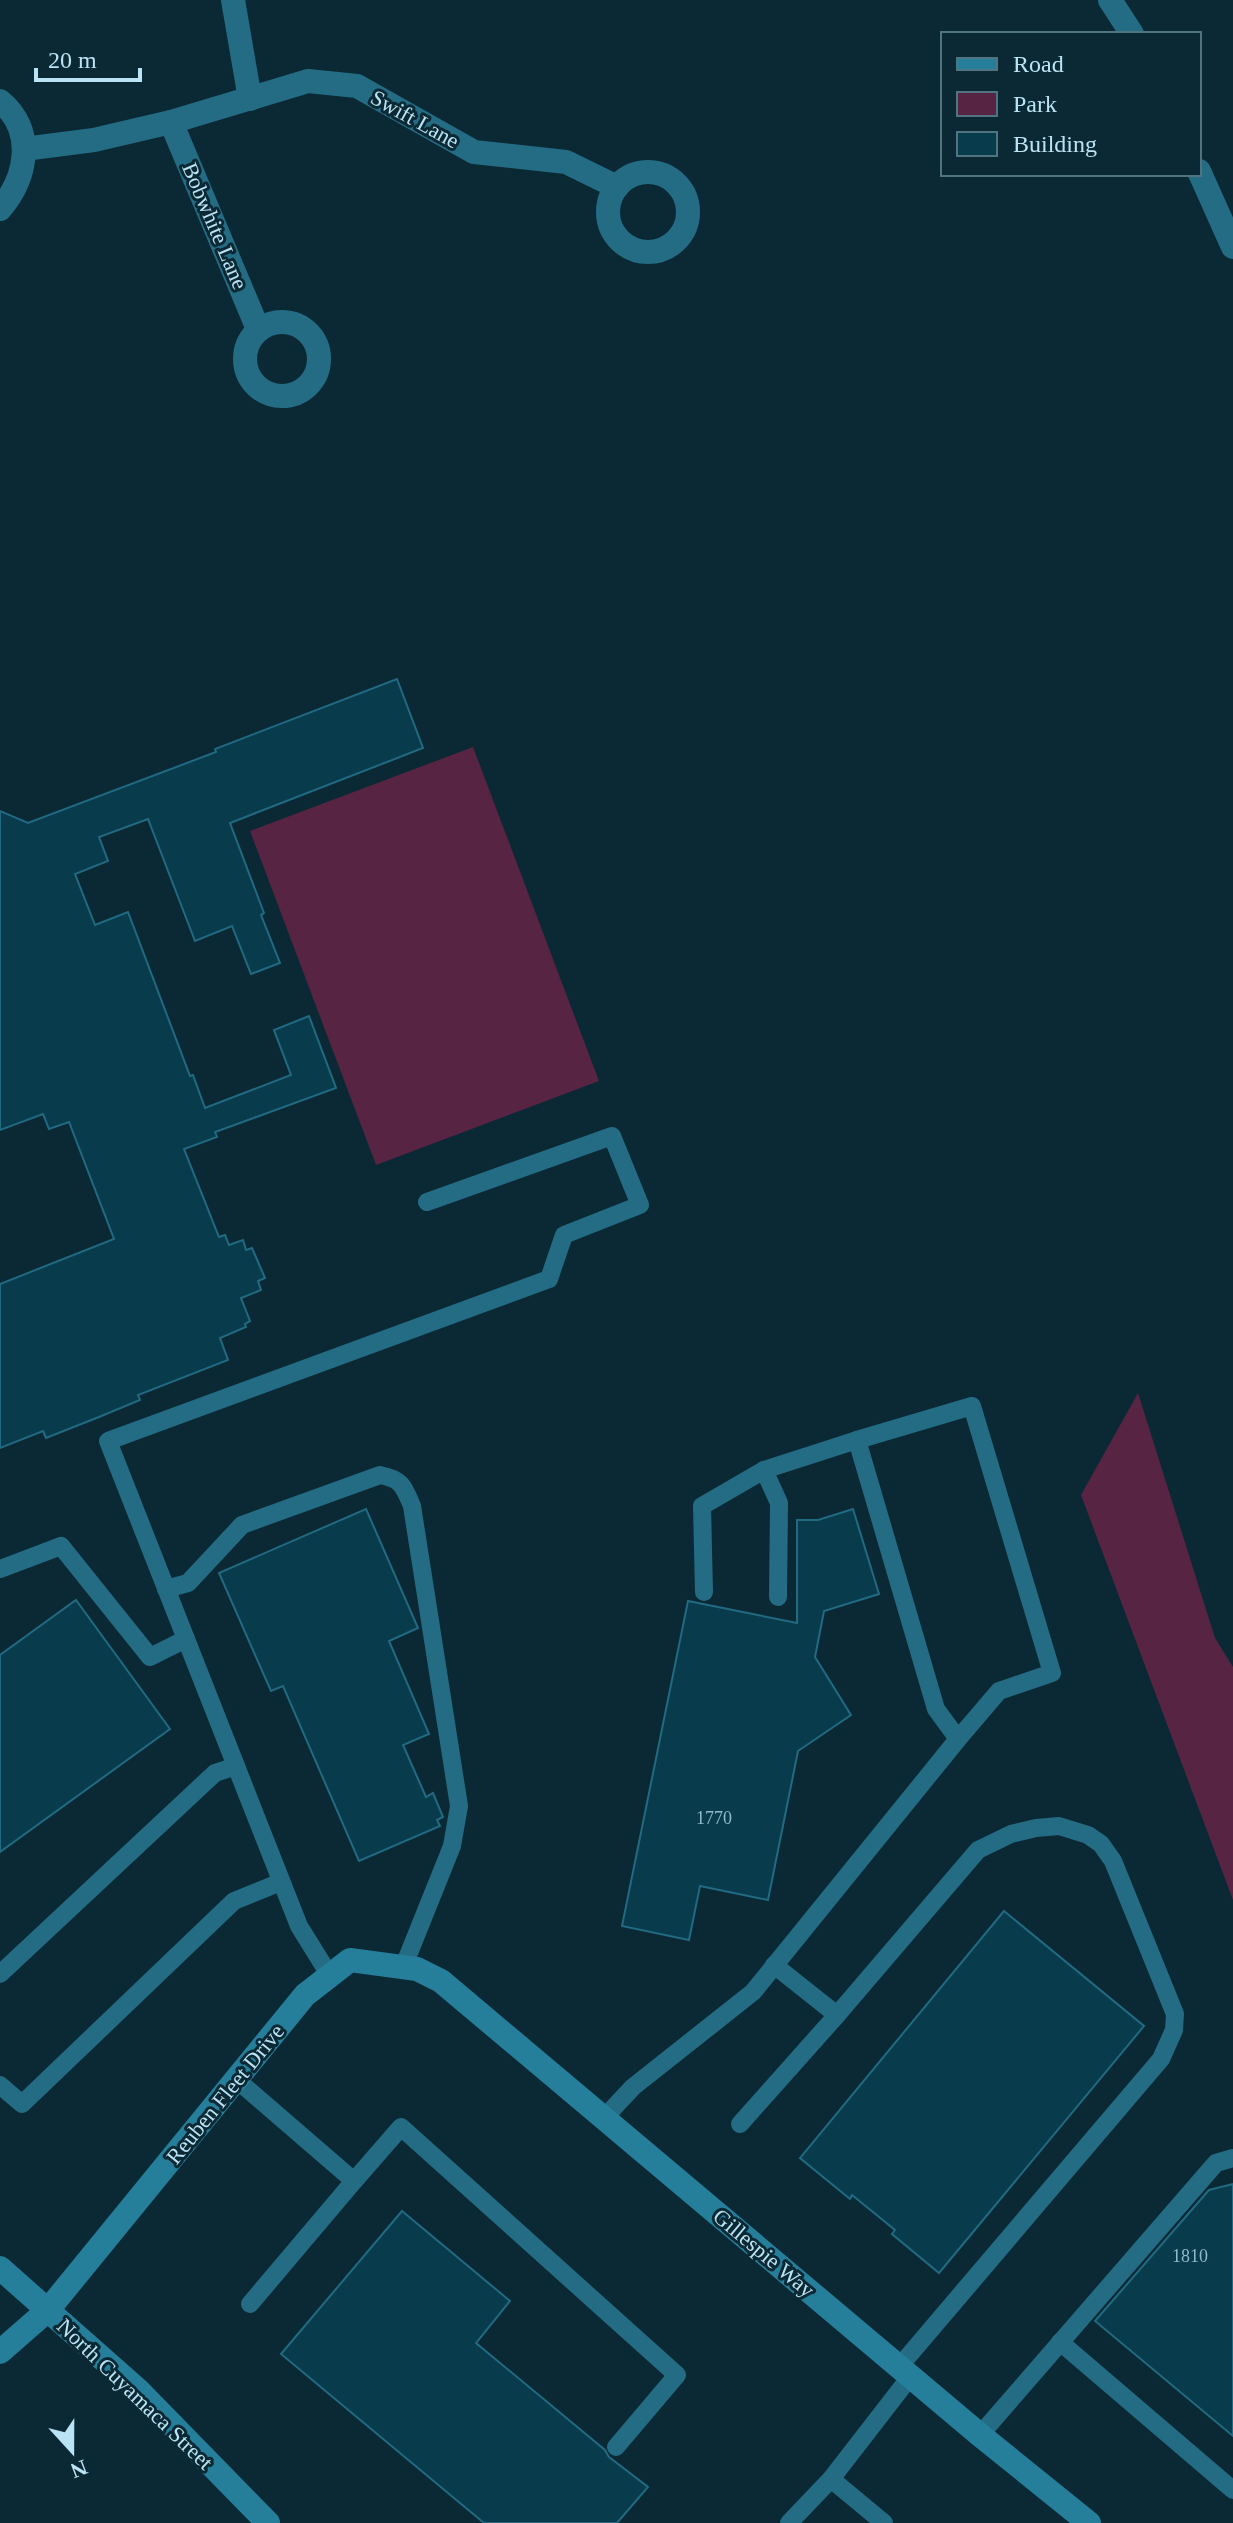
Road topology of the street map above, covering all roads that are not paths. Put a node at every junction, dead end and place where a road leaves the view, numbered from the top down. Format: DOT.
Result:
graph roads {
  1 [pos="233,0"];
  2 [pos="1110,0"];
  3 [pos="1131,32"];
  4 [pos="250,99"];
  5 [pos="0,101"];
  6 [pos="171,122"];
  7 [pos="24,149"];
  8 [pos="1201,175"];
  9 [pos="617,187"];
  10 [pos="0,209"];
  11 [pos="1233,247"];
  12 [pos="258,329"];
  13 [pos="427,1202"];
  14 [pos="857,1440"];
  15 [pos="764,1470"];
  16 [pos="0,1569"];
  17 [pos="166,1589"];
  18 [pos="704,1592"];
  19 [pos="778,1597"];
  20 [pos="186,1639"];
  21 [pos="958,1739"];
  22 [pos="236,1766"];
  23 [pos="281,1882"];
  24 [pos="774,1965"];
  25 [pos="403,1968"];
  26 [pos="0,1974"];
  27 [pos="330,1976"];
  28 [pos="441,1981"];
  29 [pos="837,2015"];
  30 [pos="237,2080"];
  31 [pos="0,2085"];
  32 [pos="604,2118"];
  33 [pos="740,2124"];
  34 [pos="1233,2158"];
  35 [pos="354,2181"];
  36 [pos="0,2268"];
  37 [pos="250,2304"];
  38 [pos="48,2310"];
  39 [pos="1060,2342"];
  40 [pos="0,2352"];
  41 [pos="905,2372"];
  42 [pos="980,2435"];
  43 [pos="616,2447"];
  44 [pos="831,2479"];
  45 [pos="1233,2490"];
  46 [pos="268,2523"];
  47 [pos="789,2523"];
  48 [pos="884,2523"];
  49 [pos="1089,2523"];
  1 -- 4 [label="street"];
  2 -- 3 [label="street"];
  4 -- 6 [label="street, Swift Lane"];
  4 -- 9 [label="street, Swift Lane"];
  5 -- 7 [label="street"];
  6 -- 7 [label="street, Swift Lane"];
  6 -- 12 [label="street, Bobwhite Lane"];
  7 -- 10 [label="street"];
  8 -- 11 [label="street"];
  13 -- 17 [label="lane"];
  14 -- 15 [label="lane"];
  14 -- 21 [label="lane"];
  14 -- 21 [label="lane"];
  15 -- 18 [label="lane"];
  15 -- 19 [label="lane"];
  16 -- 20 [label="lane"];
  17 -- 20 [label="lane"];
  17 -- 25 [label="lane"];
  20 -- 22 [label="lane"];
  21 -- 24 [label="lane"];
  22 -- 23 [label="lane"];
  22 -- 26 [label="lane"];
  23 -- 27 [label="lane"];
  23 -- 31 [label="lane"];
  24 -- 29 [label="lane"];
  24 -- 32 [label="lane"];
  25 -- 27 [label="street, Reuben Fleet Drive"];
  25 -- 28 [label="street, Reuben Fleet Drive"];
  27 -- 30 [label="street, Reuben Fleet Drive"];
  28 -- 32 [label="street, Gillespie Way"];
  29 -- 33 [label="lane"];
  29 -- 41 [label="lane"];
  30 -- 35 [label="lane"];
  30 -- 38 [label="street, Reuben Fleet Drive"];
  32 -- 41 [label="street, Gillespie Way"];
  34 -- 39 [label="lane"];
  35 -- 37 [label="lane"];
  35 -- 43 [label="lane"];
  36 -- 38 [label="street, North Cuyamaca Street"];
  38 -- 40 [label="street, Reuben Fleet Drive"];
  38 -- 46 [label="street, North Cuyamaca Street"];
  39 -- 42 [label="lane"];
  39 -- 45 [label="lane"];
  41 -- 42 [label="street, Gillespie Way"];
  41 -- 44 [label="lane"];
  42 -- 49 [label="street, Gillespie Way"];
  44 -- 47 [label="lane"];
  44 -- 48 [label="lane"];
}
